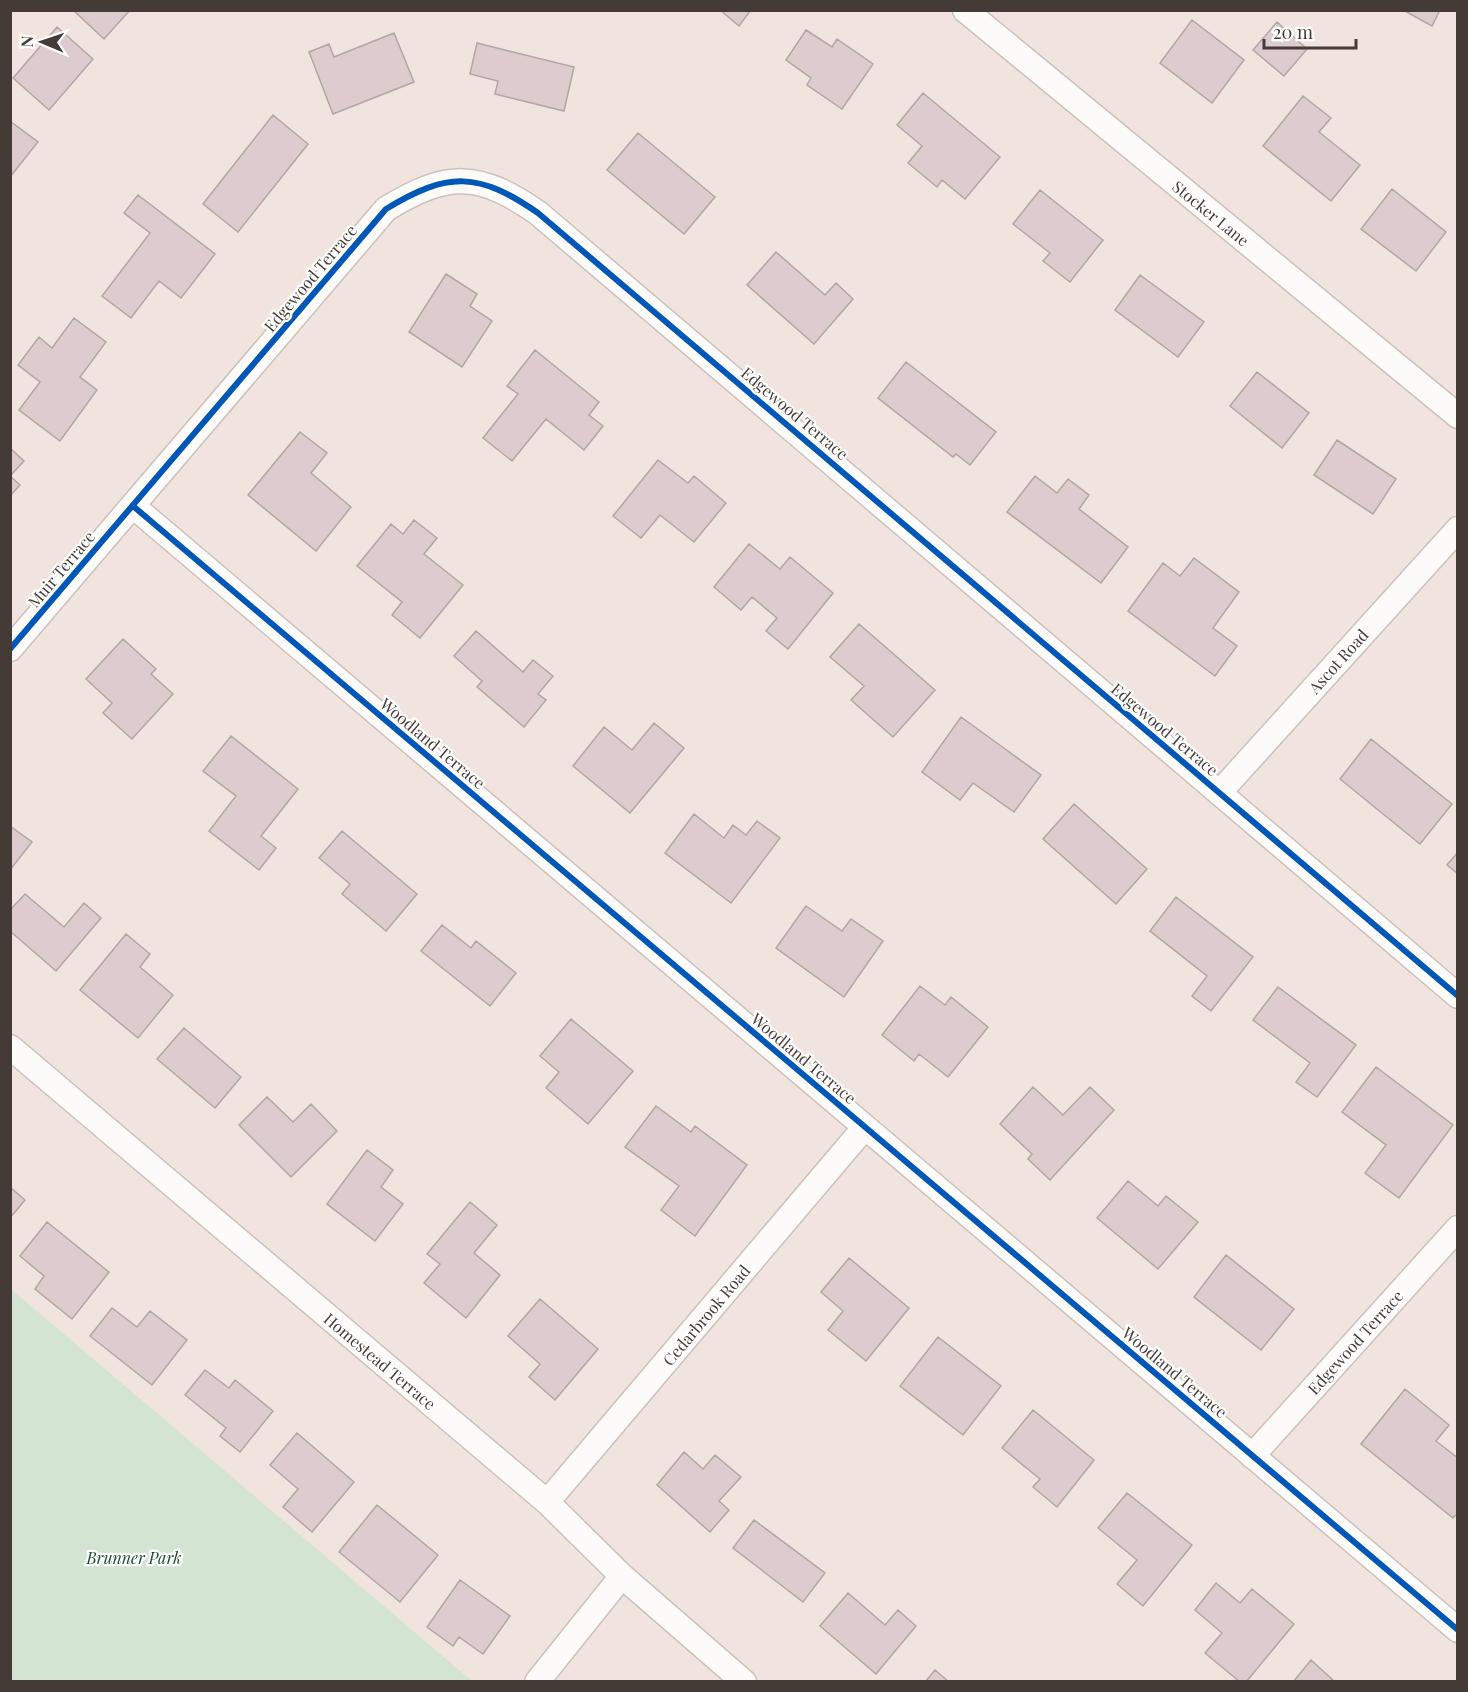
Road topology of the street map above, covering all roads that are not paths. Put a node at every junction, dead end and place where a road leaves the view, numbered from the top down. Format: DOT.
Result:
graph roads {
  1 [pos="965,10"];
  2 [pos="1458,416"];
  3 [pos="133,506"];
  4 [pos="1458,529"];
  5 [pos="10,649"];
  6 [pos="1219,793"];
  7 [pos="1458,996"];
  8 [pos="10,1047"];
  9 [pos="865,1127"];
  10 [pos="1458,1228"];
  11 [pos="1252,1456"];
  12 [pos="547,1502"];
  13 [pos="622,1576"];
  14 [pos="1458,1630"];
  15 [pos="537,1682"];
  16 [pos="744,1682"];
  1 -- 2 [label="street, Stocker Lane"];
  3 -- 5 [label="street, Muir Terrace"];
  3 -- 6 [label="street, Edgewood Terrace"];
  3 -- 9 [label="street, Woodland Terrace"];
  4 -- 6 [label="street, Ascot Road"];
  6 -- 7 [label="street, Edgewood Terrace"];
  8 -- 12 [label="street, Homestead Terrace"];
  9 -- 11 [label="street, Woodland Terrace"];
  9 -- 12 [label="street, Cedarbrook Road"];
  10 -- 11 [label="street, Edgewood Terrace"];
  11 -- 14 [label="street, Woodland Terrace"];
  12 -- 13 [label="street, Homestead Terrace"];
  13 -- 15 [label="street"];
  13 -- 16 [label="street, Homestead Terrace"];
}
